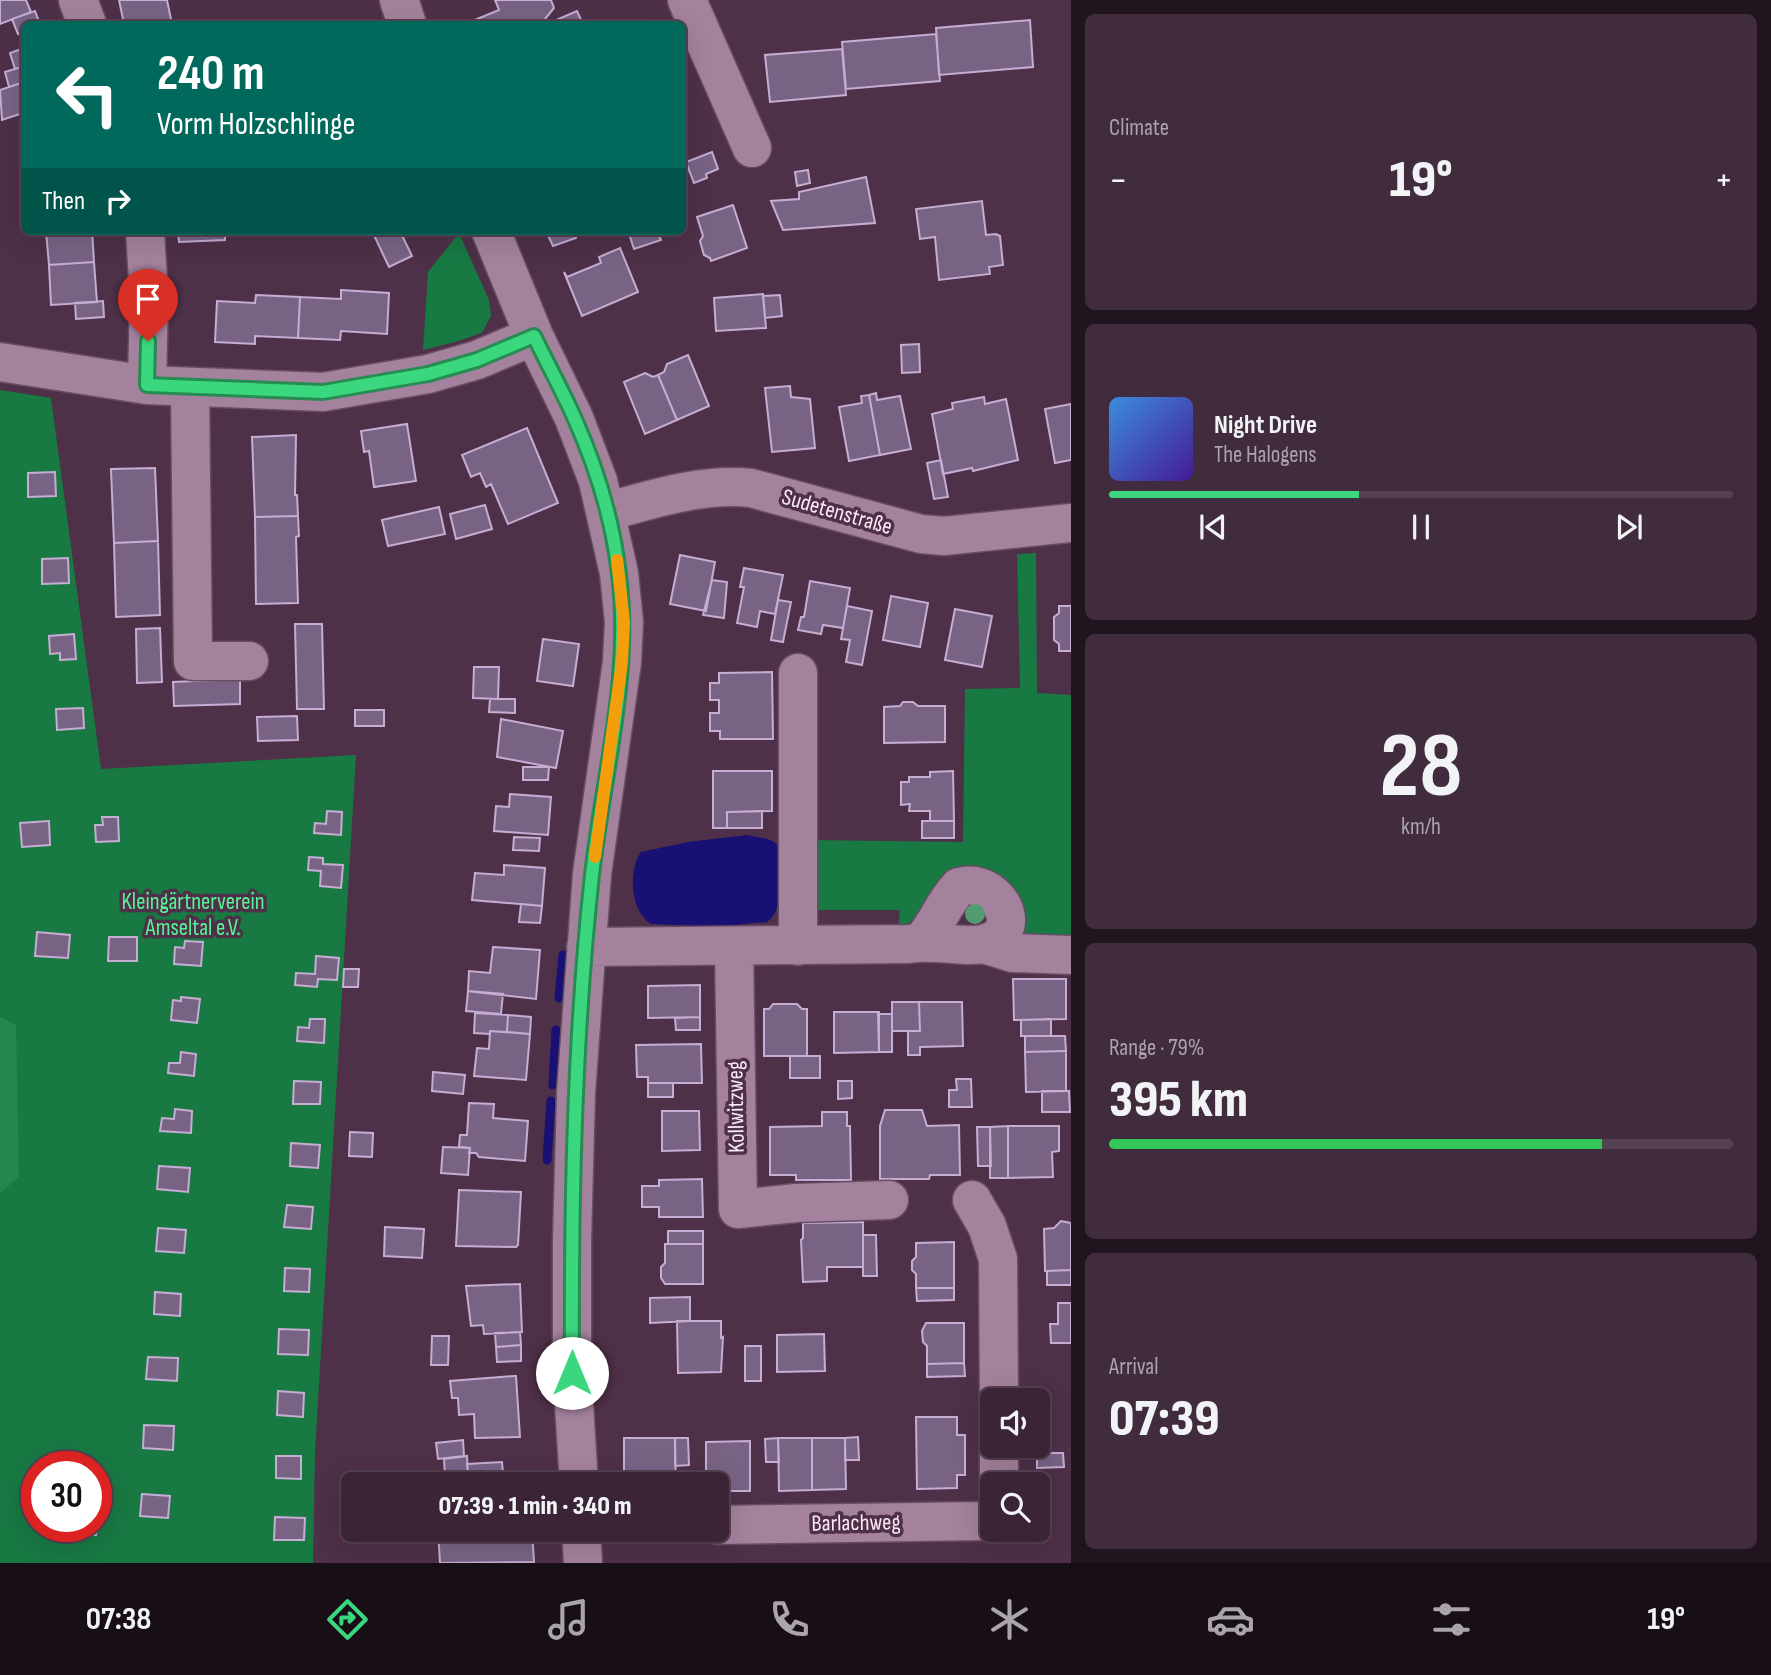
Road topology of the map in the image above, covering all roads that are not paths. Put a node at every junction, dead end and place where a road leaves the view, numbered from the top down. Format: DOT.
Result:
graph roads {
  1 [pos="78,0"];
  2 [pos="399,0"];
  3 [pos="687,0"];
  4 [pos="86,21"];
  5 [pos="406,21"];
  6 [pos="752,148"];
  7 [pos="145,235"];
  8 [pos="493,235"];
  9 [pos="534,336"];
  10 [pos="0,362"];
  11 [pos="147,385"];
  12 [pos="190,387"];
  13 [pos="606,512"];
  14 [pos="1071,523"];
  15 [pos="249,661"];
  16 [pos="798,673"];
  17 [pos="922,941"];
  18 [pos="984,944"];
  19 [pos="734,946"];
  20 [pos="798,946"];
  21 [pos="586,947"];
  22 [pos="1071,955"];
  23 [pos="889,1200"];
  24 [pos="972,1200"];
  25 [pos="999,1388"];
  26 [pos="578,1472"];
  27 [pos="980,1521"];
  28 [pos="729,1525"];
  29 [pos="582,1542"];
  30 [pos="583,1563"];
  1 -- 4 [label="street"];
  2 -- 5 [label="street"];
  3 -- 6 [label="street"];
  7 -- 11 [label="street"];
  8 -- 9 [label="street"];
  9 -- 12 [label="street"];
  9 -- 13 [label="street"];
  10 -- 11 [label="street"];
  11 -- 12 [label="street"];
  12 -- 15 [label="street"];
  13 -- 14 [label="street, Sudetenstraße"];
  13 -- 21 [label="street"];
  16 -- 20 [label="street"];
  17 -- 18 [label="street"];
  17 -- 18 [label="street"];
  17 -- 20 [label="street"];
  18 -- 22 [label="street"];
  19 -- 20 [label="street"];
  19 -- 21 [label="street"];
  19 -- 23 [label="street, Kollwitzweg"];
  21 -- 26 [label="street"];
  24 -- 25 [label="street"];
  27 -- 28 [label="street, Barlachweg"];
  29 -- 30 [label="street"];
}
